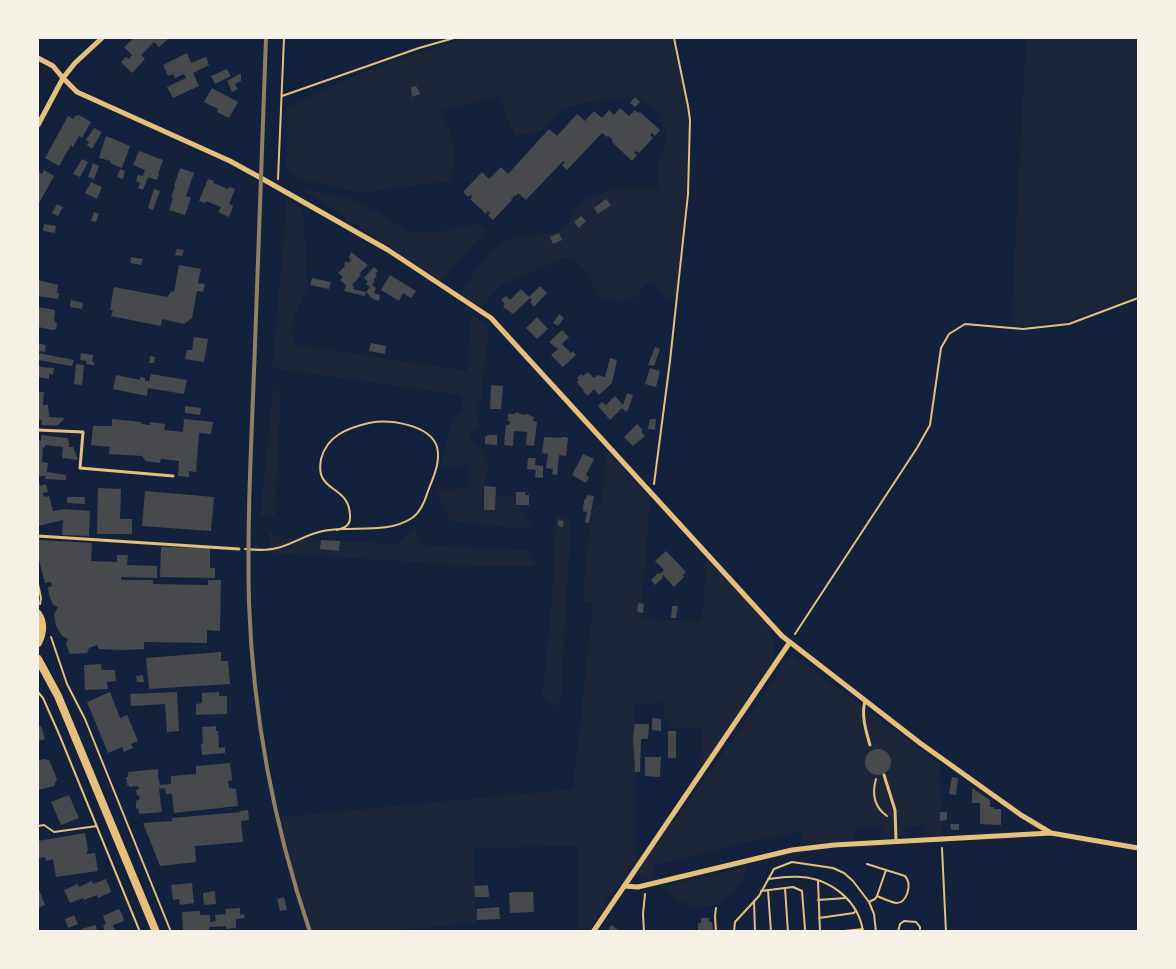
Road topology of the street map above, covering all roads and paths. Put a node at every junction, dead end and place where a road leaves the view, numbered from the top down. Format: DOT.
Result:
graph roads {
  1 [pos="102,38"];
  2 [pos="284,38"];
  3 [pos="454,38"];
  4 [pos="674,38"];
  5 [pos="38,58"];
  6 [pos="63,78"];
  7 [pos="282,96"];
  8 [pos="38,125"];
  9 [pos="278,188"];
  10 [pos="1138,298"];
  11 [pos="38,430"];
  12 [pos="172,476"];
  13 [pos="650,491"];
  14 [pos="337,530"];
  15 [pos="38,536"];
  16 [pos="239,549"];
  17 [pos="38,584"];
  18 [pos="40,604"];
  19 [pos="38,614"];
  20 [pos="49,631"];
  21 [pos="790,642"];
  22 [pos="38,643"];
  23 [pos="38,658"];
  24 [pos="38,692"];
  25 [pos="865,701"];
  26 [pos="870,745"];
  27 [pos="884,775"];
  28 [pos="876,779"];
  29 [pos="895,820"];
  30 [pos="38,826"];
  31 [pos="97,826"];
  32 [pos="1051,833"];
  33 [pos="942,839"];
  34 [pos="896,842"];
  35 [pos="1138,848"];
  36 [pos="867,864"];
  37 [pos="886,870"];
  38 [pos="768,879"];
  39 [pos="818,881"];
  40 [pos="646,885"];
  41 [pos="624,886"];
  42 [pos="785,888"];
  43 [pos="768,890"];
  44 [pos="761,891"];
  45 [pos="877,896"];
  46 [pos="846,897"];
  47 [pos="818,900"];
  48 [pos="754,902"];
  49 [pos="869,902"];
  50 [pos="716,908"];
  51 [pos="856,910"];
  52 [pos="819,918"];
  53 [pos="863,930"];
  54 [pos="140,932"];
  55 [pos="156,932"];
  56 [pos="171,932"];
  57 [pos="593,932"];
  58 [pos="644,932"];
  59 [pos="716,932"];
  60 [pos="734,932"];
  61 [pos="755,932"];
  62 [pos="771,932"];
  63 [pos="788,932"];
  64 [pos="804,932"];
  65 [pos="820,932"];
  66 [pos="835,932"];
  67 [pos="876,932"];
  68 [pos="898,932"];
  69 [pos="920,932"];
  70 [pos="946,932"];
  1 -- 6 [label="street"];
  2 -- 7 [label="path"];
  3 -- 7 [label="path"];
  4 -- 13 [label="path"];
  5 -- 6 [label="street"];
  6 -- 8 [label="street"];
  6 -- 9 [label="street"];
  7 -- 9 [label="path"];
  9 -- 13 [label="street"];
  10 -- 21 [label="path"];
  11 -- 12 [label="lane"];
  13 -- 21 [label="street"];
  14 -- 14 [label="path"];
  14 -- 16 [label="path"];
  15 -- 16 [label="lane"];
  17 -- 18 [label="path"];
  19 -- 22 [label="main road"];
  20 -- 56 [label="path"];
  21 -- 25 [label="street"];
  21 -- 41 [label="street"];
  23 -- 55 [label="main road"];
  24 -- 31 [label="path"];
  25 -- 26 [label="lane"];
  25 -- 32 [label="street"];
  27 -- 29 [label="lane"];
  28 -- 29 [label="path"];
  29 -- 34 [label="lane"];
  30 -- 31 [label="path"];
  31 -- 54 [label="path"];
  32 -- 33 [label="street"];
  32 -- 35 [label="street"];
  33 -- 34 [label="street"];
  33 -- 70 [label="path"];
  34 -- 40 [label="street"];
  36 -- 37 [label="path"];
  37 -- 45 [label="path"];
  37 -- 45 [label="path"];
  38 -- 39 [label="path"];
  38 -- 44 [label="path"];
  38 -- 49 [label="path"];
  39 -- 46 [label="path"];
  39 -- 47 [label="path"];
  40 -- 41 [label="street"];
  40 -- 58 [label="path"];
  41 -- 57 [label="street"];
  42 -- 43 [label="path"];
  42 -- 63 [label="path"];
  42 -- 64 [label="path"];
  43 -- 44 [label="path"];
  43 -- 62 [label="path"];
  44 -- 48 [label="path"];
  45 -- 49 [label="path"];
  46 -- 47 [label="path"];
  46 -- 51 [label="path"];
  47 -- 52 [label="path"];
  48 -- 60 [label="path"];
  48 -- 61 [label="path"];
  49 -- 67 [label="path"];
  50 -- 59 [label="path"];
  51 -- 52 [label="path"];
  51 -- 53 [label="path"];
  52 -- 65 [label="path"];
  53 -- 66 [label="path"];
  68 -- 69 [label="path"];
}
